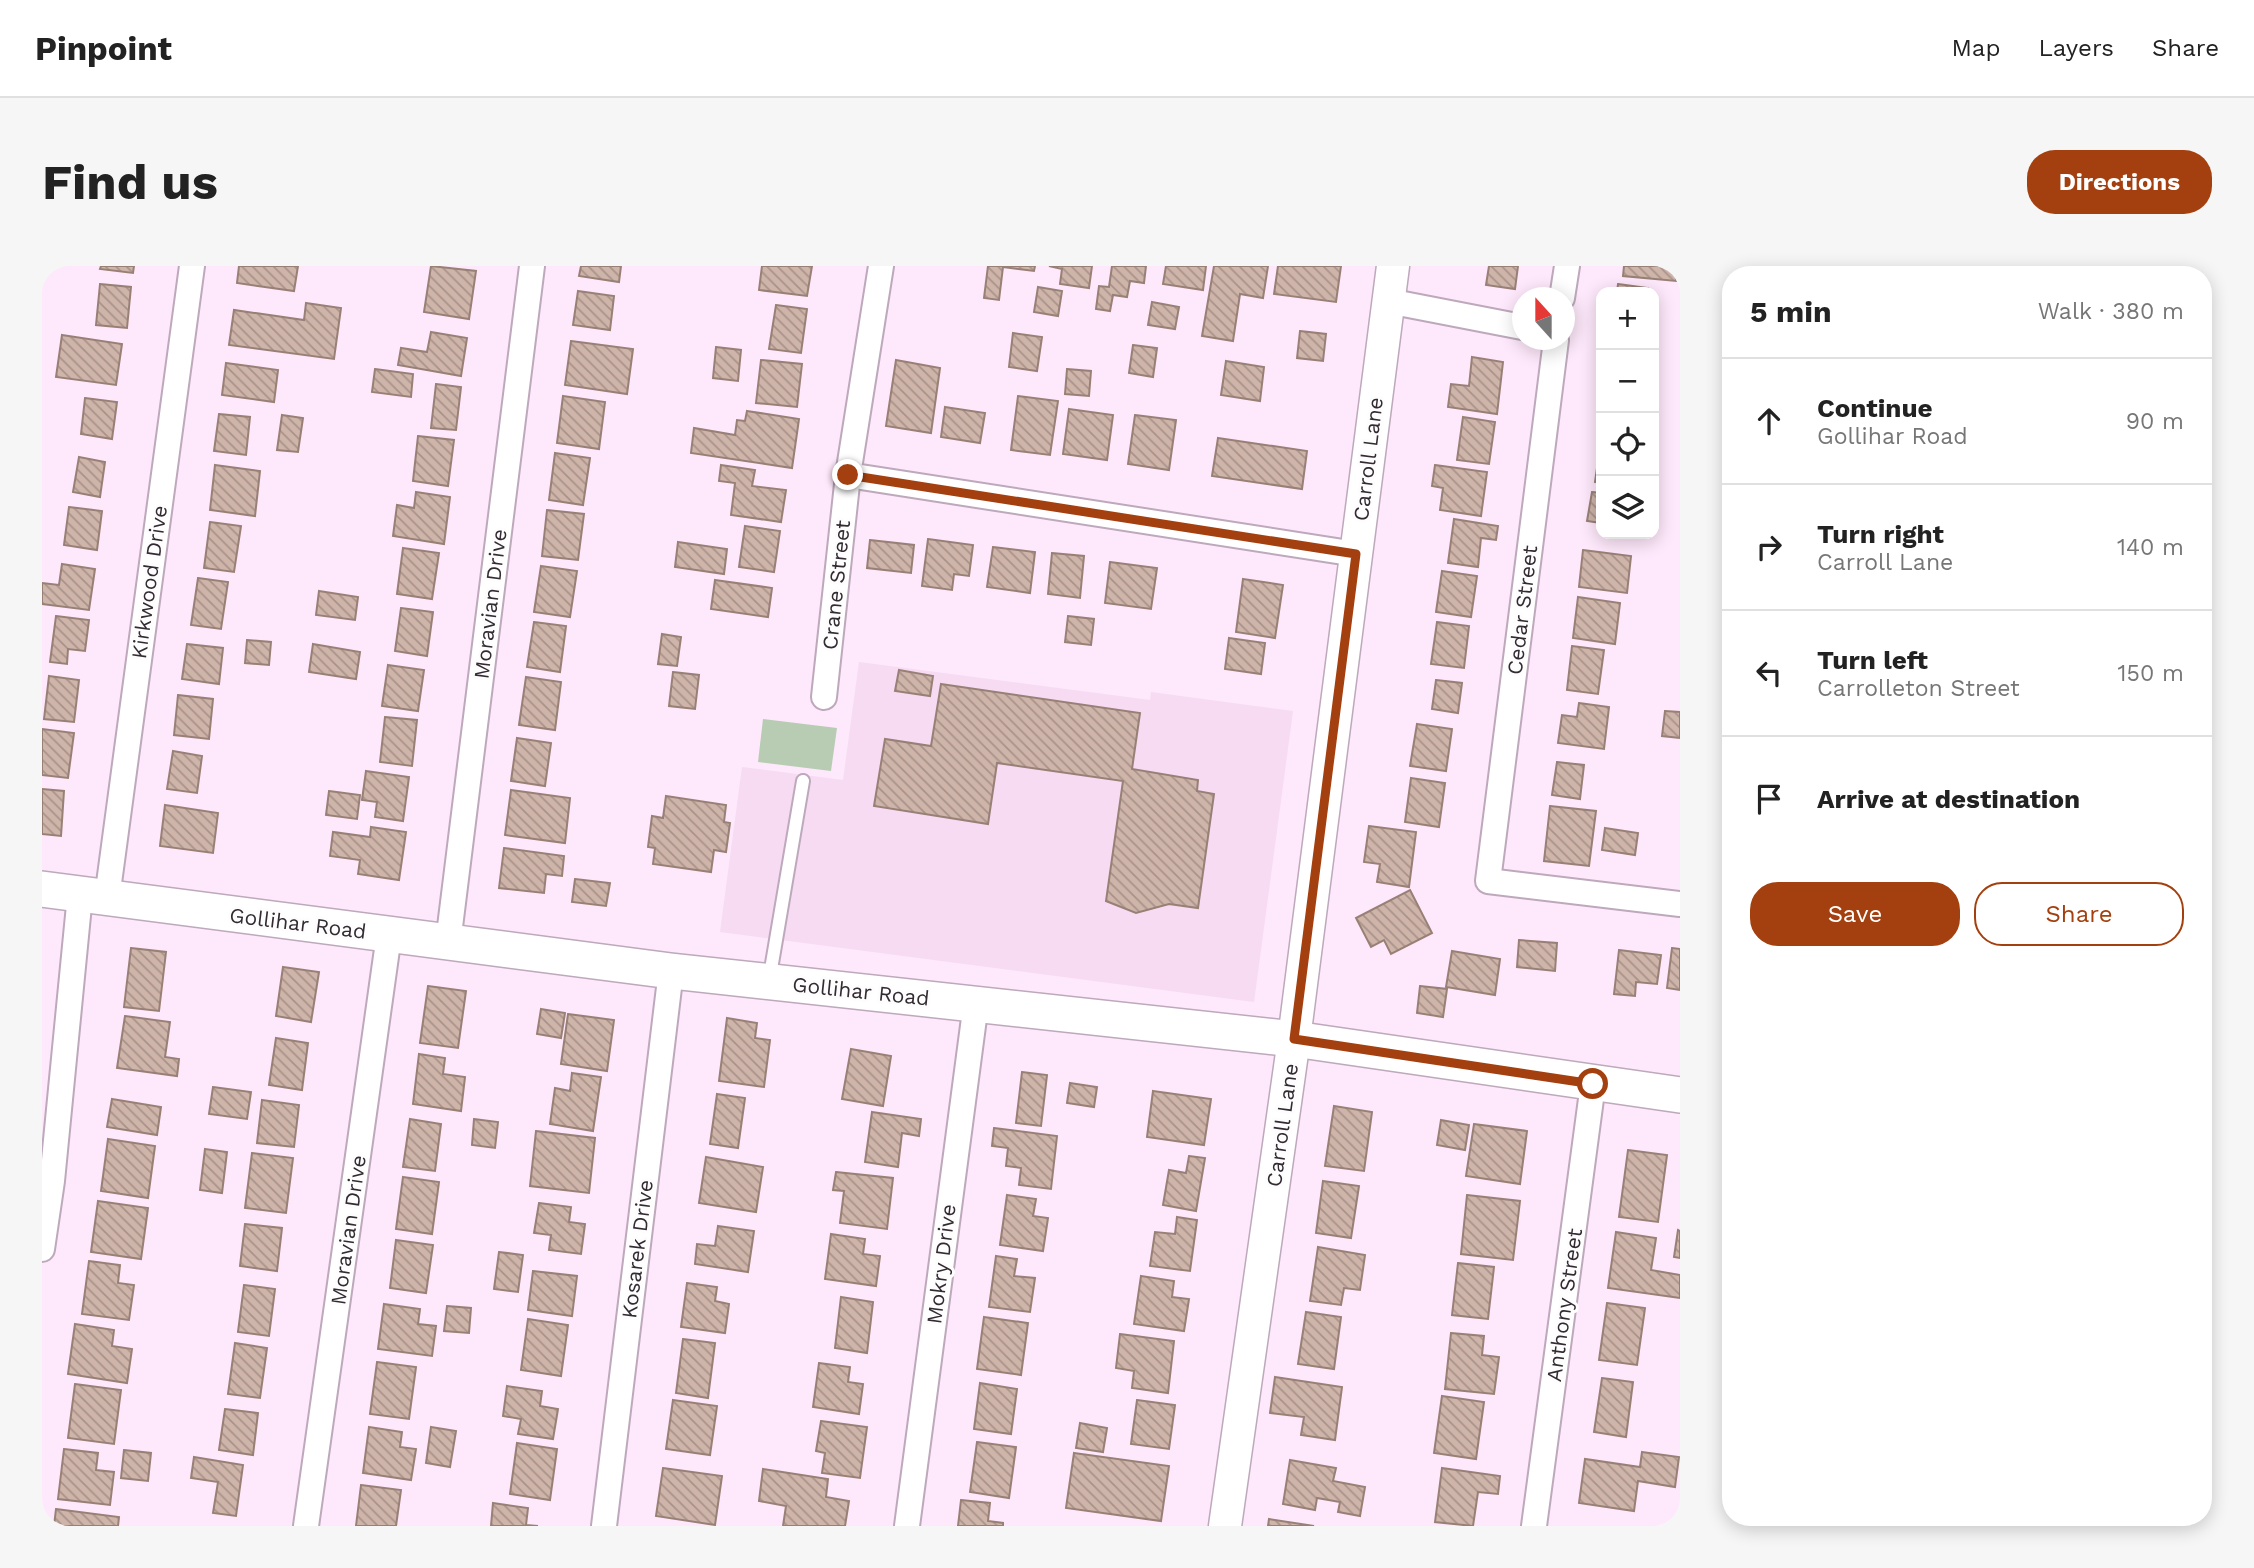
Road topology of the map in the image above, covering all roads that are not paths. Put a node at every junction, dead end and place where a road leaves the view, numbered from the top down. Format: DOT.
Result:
graph roads {
  1 [pos="192,266"];
  2 [pos="532,266"];
  3 [pos="881,266"];
  4 [pos="1393,266"];
  5 [pos="1567,266"];
  6 [pos="1564,287"];
  7 [pos="1388,301"];
  8 [pos="1512,325"];
  9 [pos="1555,350"];
  10 [pos="848,475"];
  11 [pos="1356,554"];
  12 [pos="824,697"];
  13 [pos="803,781"];
  14 [pos="42,889"];
  15 [pos="94,896"];
  16 [pos="1680,904"];
  17 [pos="389,935"];
  18 [pos="448,943"];
  19 [pos="671,971"];
  20 [pos="769,981"];
  21 [pos="976,1003"];
  22 [pos="1294,1039"];
  23 [pos="1593,1084"];
  24 [pos="1680,1095"];
  25 [pos="47,1180"];
  26 [pos="42,1249"];
  27 [pos="306,1526"];
  28 [pos="604,1526"];
  29 [pos="907,1526"];
  30 [pos="1224,1526"];
  31 [pos="1534,1526"];
  1 -- 15 [label="street, Kirkwood Drive"];
  2 -- 18 [label="street, Moravian Drive"];
  3 -- 10 [label="street, Crane Street"];
  4 -- 7 [label="street, Carroll Lane"];
  5 -- 6 [label="street"];
  7 -- 8 [label="street"];
  7 -- 11 [label="street, Carroll Lane"];
  9 -- 16 [label="street, Cedar Street"];
  10 -- 11 [label="street"];
  10 -- 12 [label="street, Crane Street"];
  11 -- 22 [label="street, Carroll Lane"];
  13 -- 20 [label="lane"];
  14 -- 15 [label="main road, Gollihar Road"];
  15 -- 17 [label="main road, Gollihar Road"];
  15 -- 25 [label="street, Kirkwood Drive"];
  17 -- 18 [label="main road, Gollihar Road"];
  17 -- 27 [label="street, Moravian Drive"];
  18 -- 19 [label="main road, Gollihar Road"];
  19 -- 20 [label="main road, Gollihar Road"];
  19 -- 28 [label="street, Kosarek Drive"];
  20 -- 21 [label="main road, Gollihar Road"];
  21 -- 22 [label="main road, Gollihar Road"];
  21 -- 29 [label="street, Mokry Drive"];
  22 -- 23 [label="main road, Gollihar Road"];
  22 -- 30 [label="street, Carroll Lane"];
  23 -- 24 [label="main road, Gollihar Road"];
  23 -- 31 [label="street, Anthony Street"];
  25 -- 26 [label="street, Kirkwood Drive"];
}
